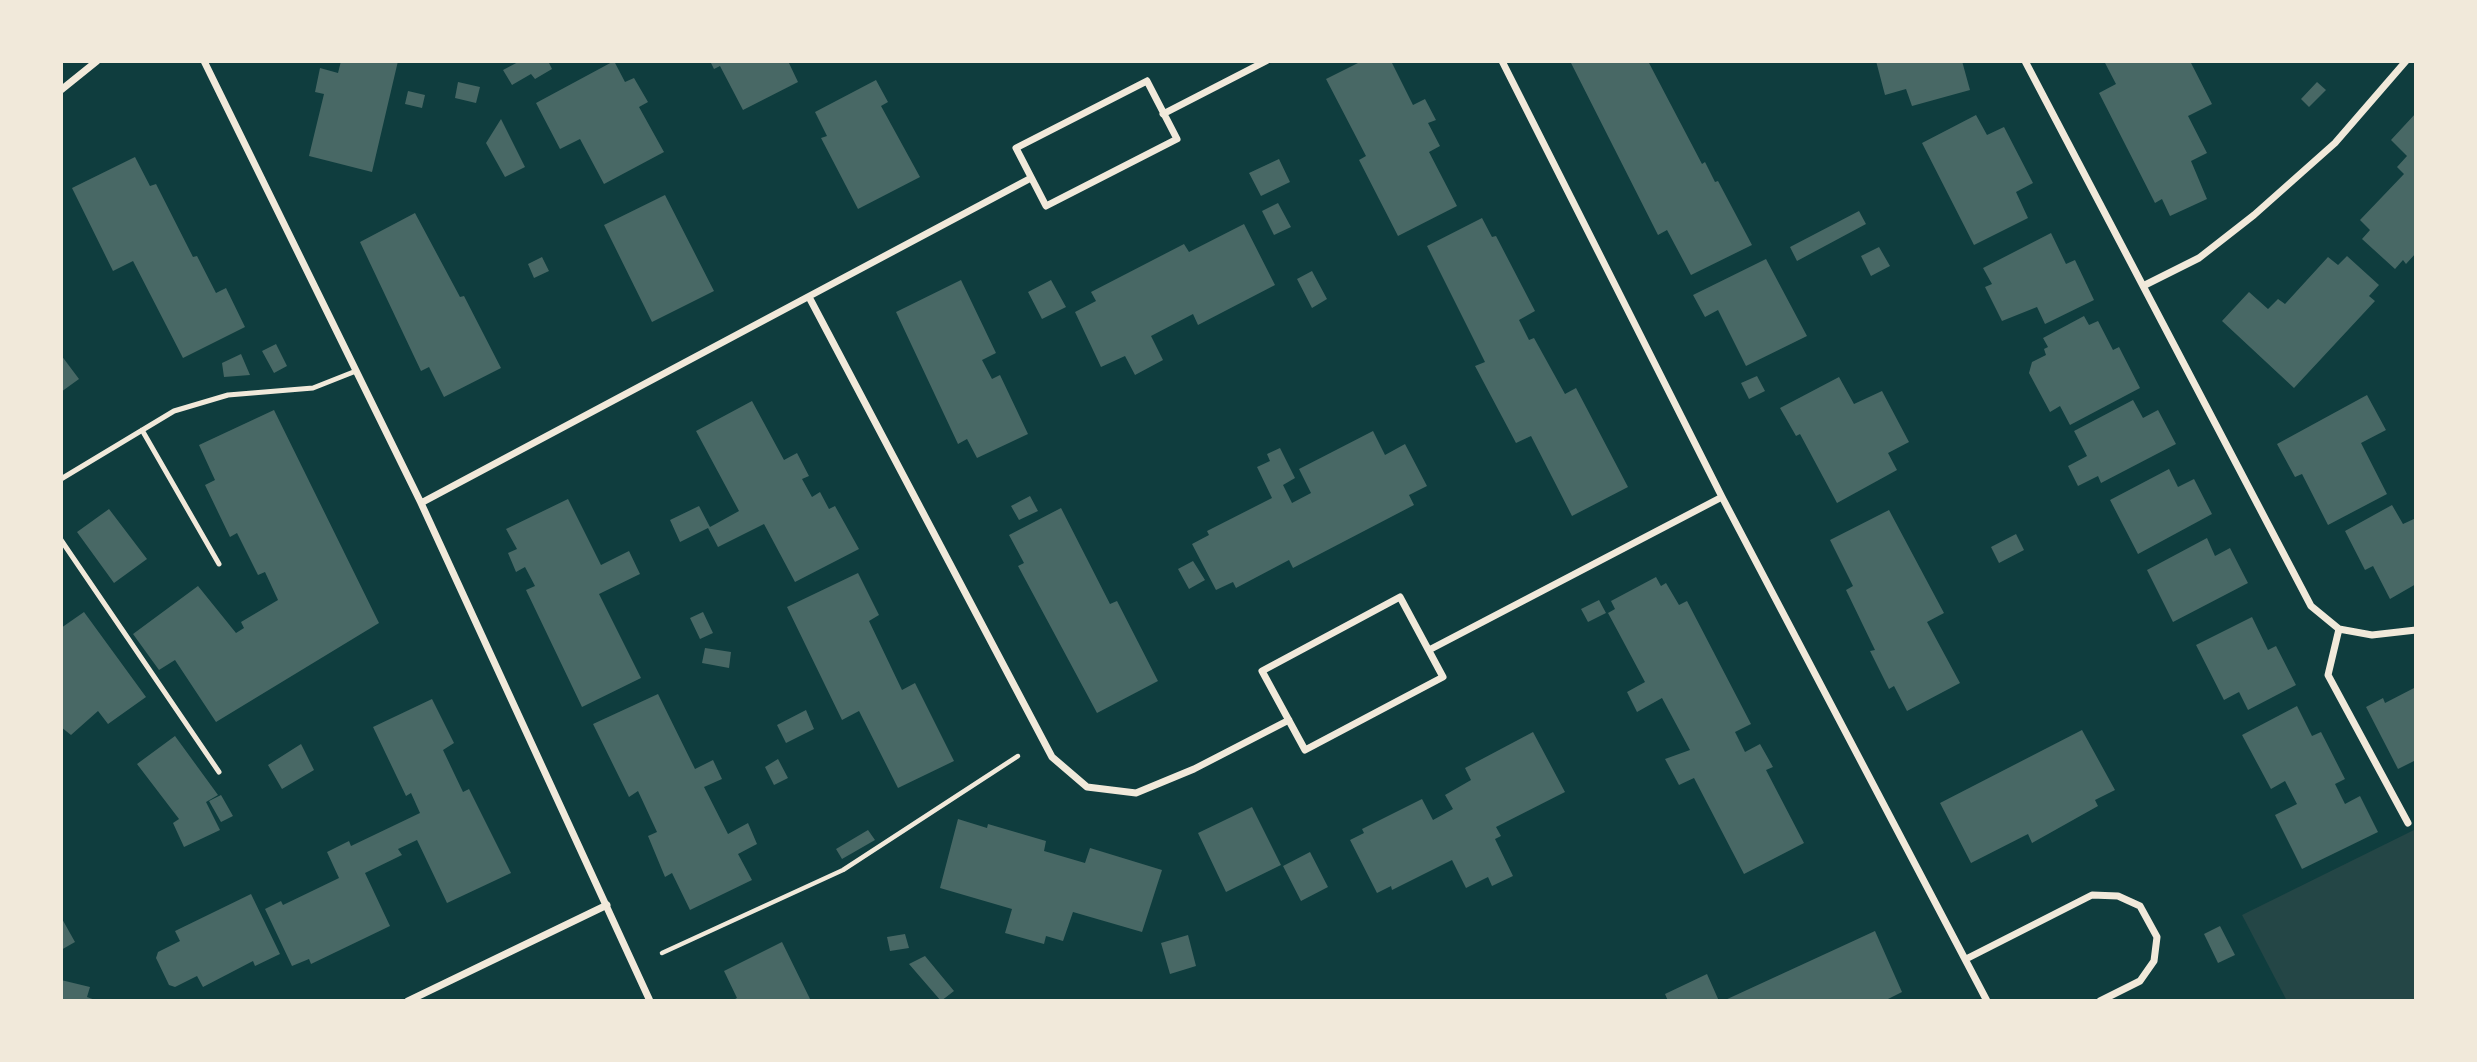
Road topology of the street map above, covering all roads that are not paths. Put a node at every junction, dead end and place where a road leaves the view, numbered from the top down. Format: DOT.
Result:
graph roads {
  1 [pos="97,61"];
  2 [pos="204,61"];
  3 [pos="1266,61"];
  4 [pos="1502,61"];
  5 [pos="2025,61"];
  6 [pos="2406,61"];
  7 [pos="61,90"];
  8 [pos="1163,114"];
  9 [pos="1031,178"];
  10 [pos="2143,286"];
  11 [pos="809,297"];
  12 [pos="356,372"];
  13 [pos="142,429"];
  14 [pos="61,479"];
  15 [pos="1721,497"];
  16 [pos="421,503"];
  17 [pos="61,540"];
  18 [pos="219,564"];
  19 [pos="2339,629"];
  20 [pos="2416,631"];
  21 [pos="1429,650"];
  22 [pos="1289,720"];
  23 [pos="219,772"];
  24 [pos="2408,823"];
  25 [pos="607,905"];
  26 [pos="1966,959"];
  27 [pos="408,1001"];
  28 [pos="650,1001"];
  29 [pos="1987,1001"];
  30 [pos="2100,1001"];
  1 -- 7 [label="street"];
  2 -- 12 [label="street"];
  3 -- 8 [label="street"];
  4 -- 15 [label="street"];
  5 -- 10 [label="street"];
  6 -- 10 [label="street"];
  8 -- 9 [label="street"];
  8 -- 9 [label="street"];
  9 -- 11 [label="street"];
  10 -- 19 [label="street"];
  11 -- 16 [label="street"];
  11 -- 22 [label="street"];
  12 -- 13 [label="lane"];
  12 -- 16 [label="street"];
  13 -- 14 [label="lane"];
  13 -- 18 [label="lane"];
  15 -- 21 [label="street"];
  15 -- 26 [label="street"];
  16 -- 25 [label="street"];
  17 -- 23 [label="lane"];
  19 -- 20 [label="street"];
  19 -- 24 [label="street"];
  21 -- 22 [label="street"];
  21 -- 22 [label="street"];
  25 -- 27 [label="street"];
  25 -- 28 [label="street"];
  26 -- 29 [label="street"];
  26 -- 30 [label="street"];
}
